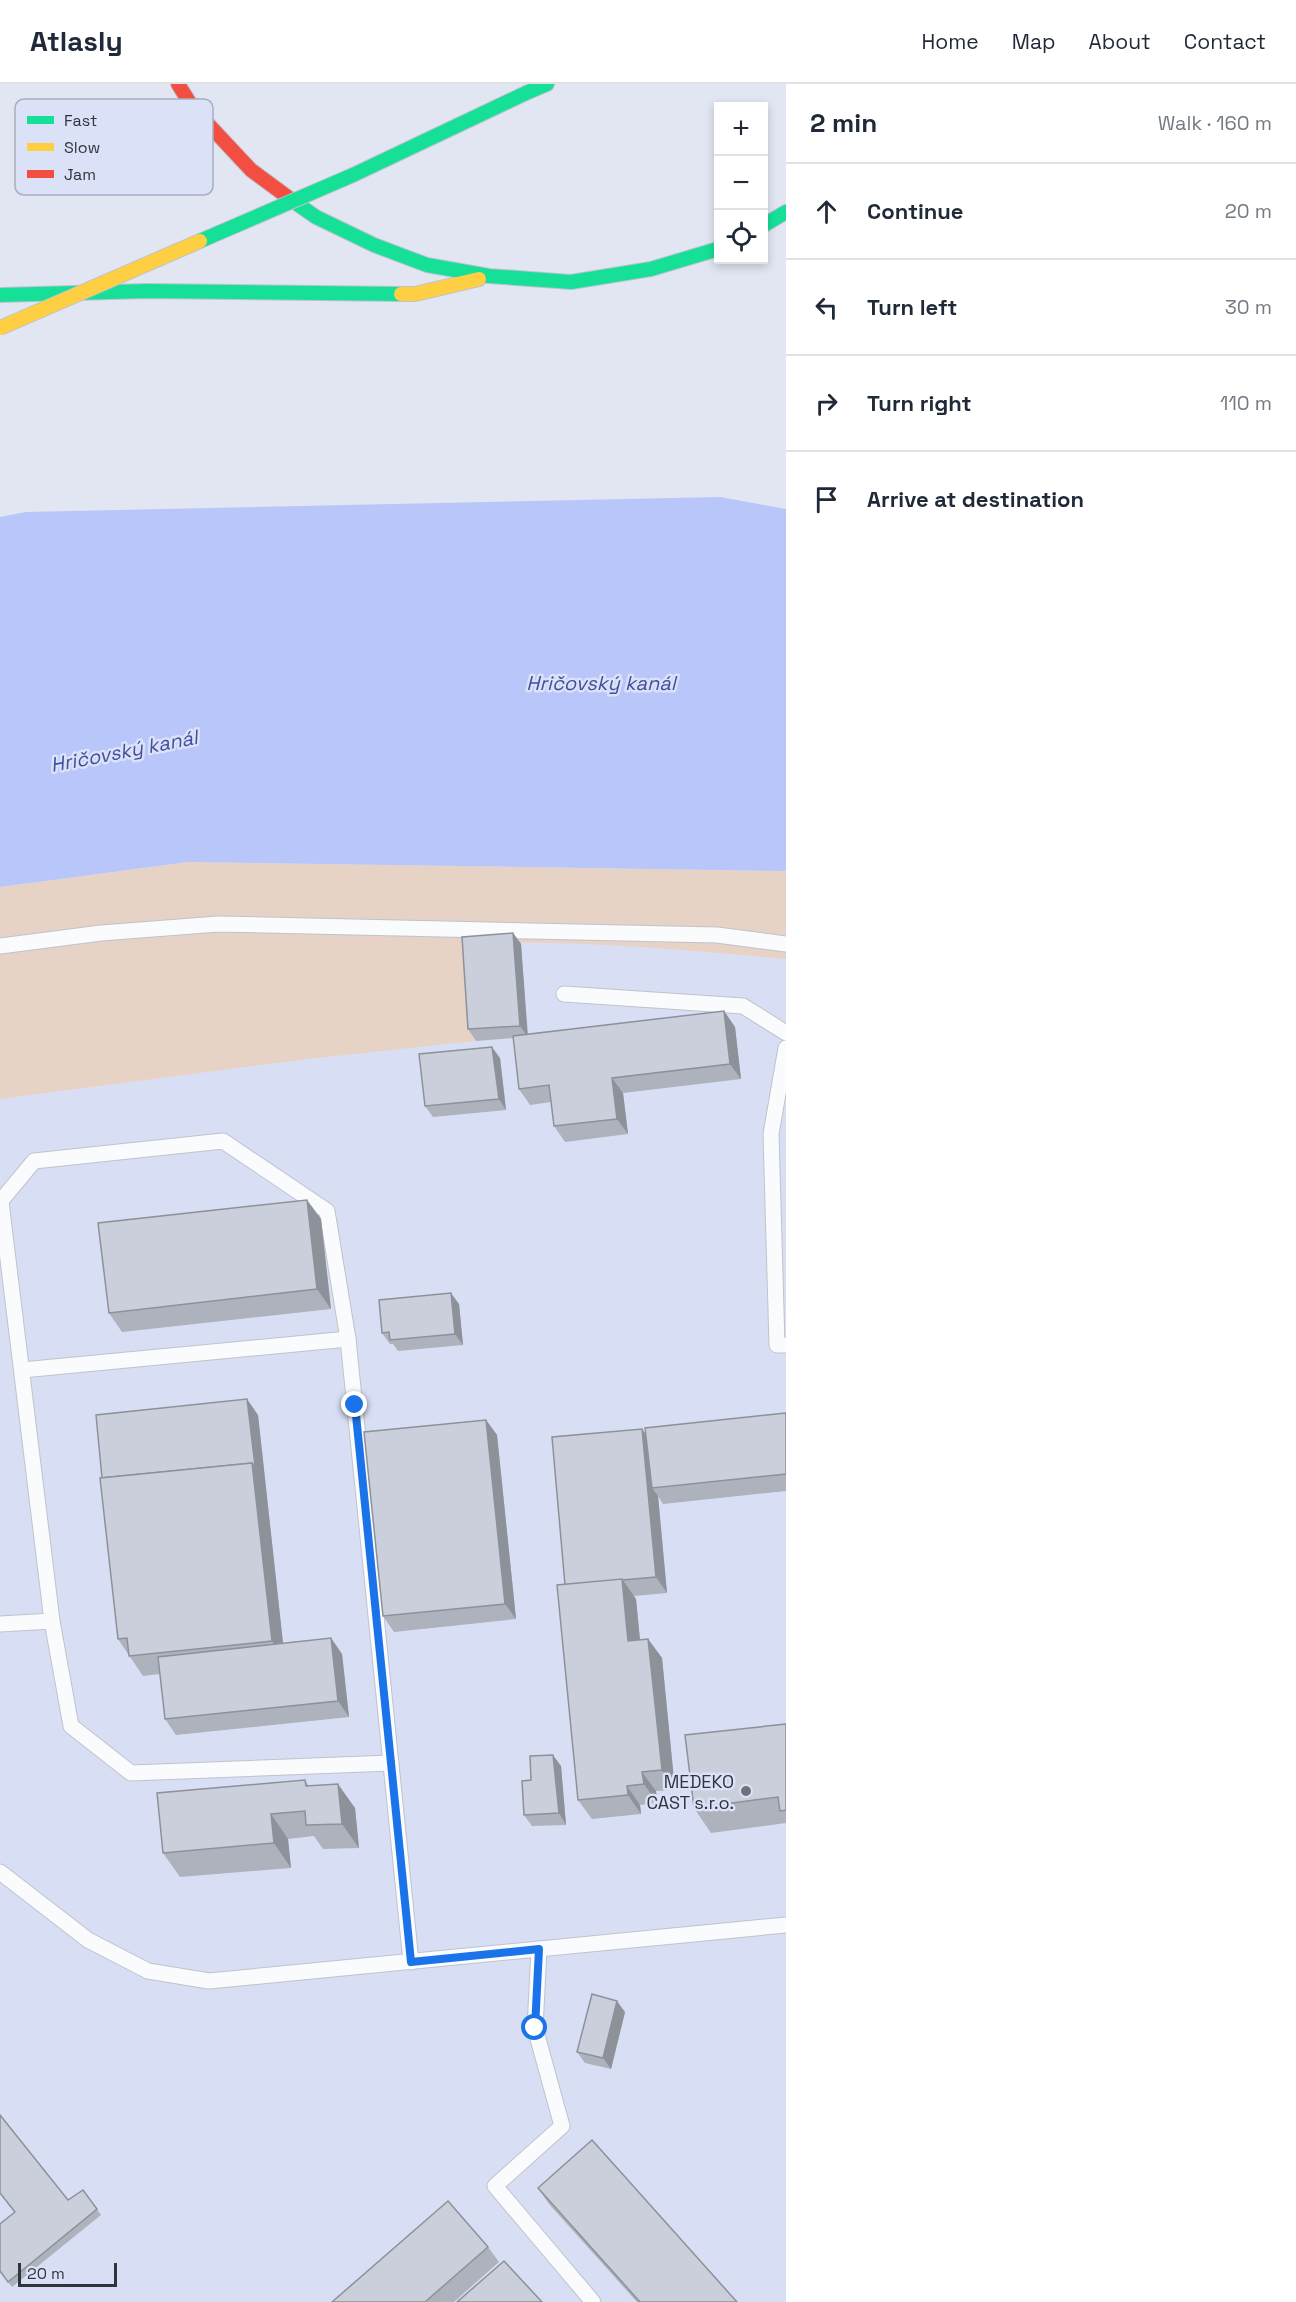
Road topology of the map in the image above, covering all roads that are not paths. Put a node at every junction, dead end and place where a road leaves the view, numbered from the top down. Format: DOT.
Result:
graph roads {
  1 [pos="178,84"];
  2 [pos="547,84"];
  3 [pos="187,99"];
  4 [pos="213,129"];
  5 [pos="786,212"];
  6 [pos="768,223"];
  7 [pos="714,250"];
  8 [pos="489,276"];
  9 [pos="0,295"];
  10 [pos="0,328"];
  11 [pos="786,944"];
  12 [pos="0,946"];
  13 [pos="564,994"];
  14 [pos="786,1033"];
  15 [pos="786,1048"];
  16 [pos="1,1202"];
  17 [pos="348,1339"];
  18 [pos="786,1345"];
  19 [pos="22,1370"];
  20 [pos="52,1621"];
  21 [pos="0,1624"];
  22 [pos="391,1763"];
  23 [pos="0,1872"];
  24 [pos="786,1925"];
  25 [pos="539,1949"];
  26 [pos="411,1962"];
  27 [pos="593,2302"];
  1 -- 3 [label="highway"];
  2 -- 10 [label="highway, bridge"];
  4 -- 8 [label="highway"];
  5 -- 6 [label="highway"];
  7 -- 8 [label="highway"];
  8 -- 9 [label="highway, bridge"];
  11 -- 12 [label="lane"];
  13 -- 14 [label="lane"];
  15 -- 18 [label="lane"];
  16 -- 17 [label="lane"];
  16 -- 19 [label="lane"];
  17 -- 19 [label="lane"];
  17 -- 22 [label="lane"];
  19 -- 20 [label="lane"];
  20 -- 21 [label="lane"];
  20 -- 22 [label="lane"];
  22 -- 26 [label="lane"];
  23 -- 26 [label="lane"];
  24 -- 25 [label="lane"];
  25 -- 26 [label="lane"];
  25 -- 27 [label="lane"];
}
